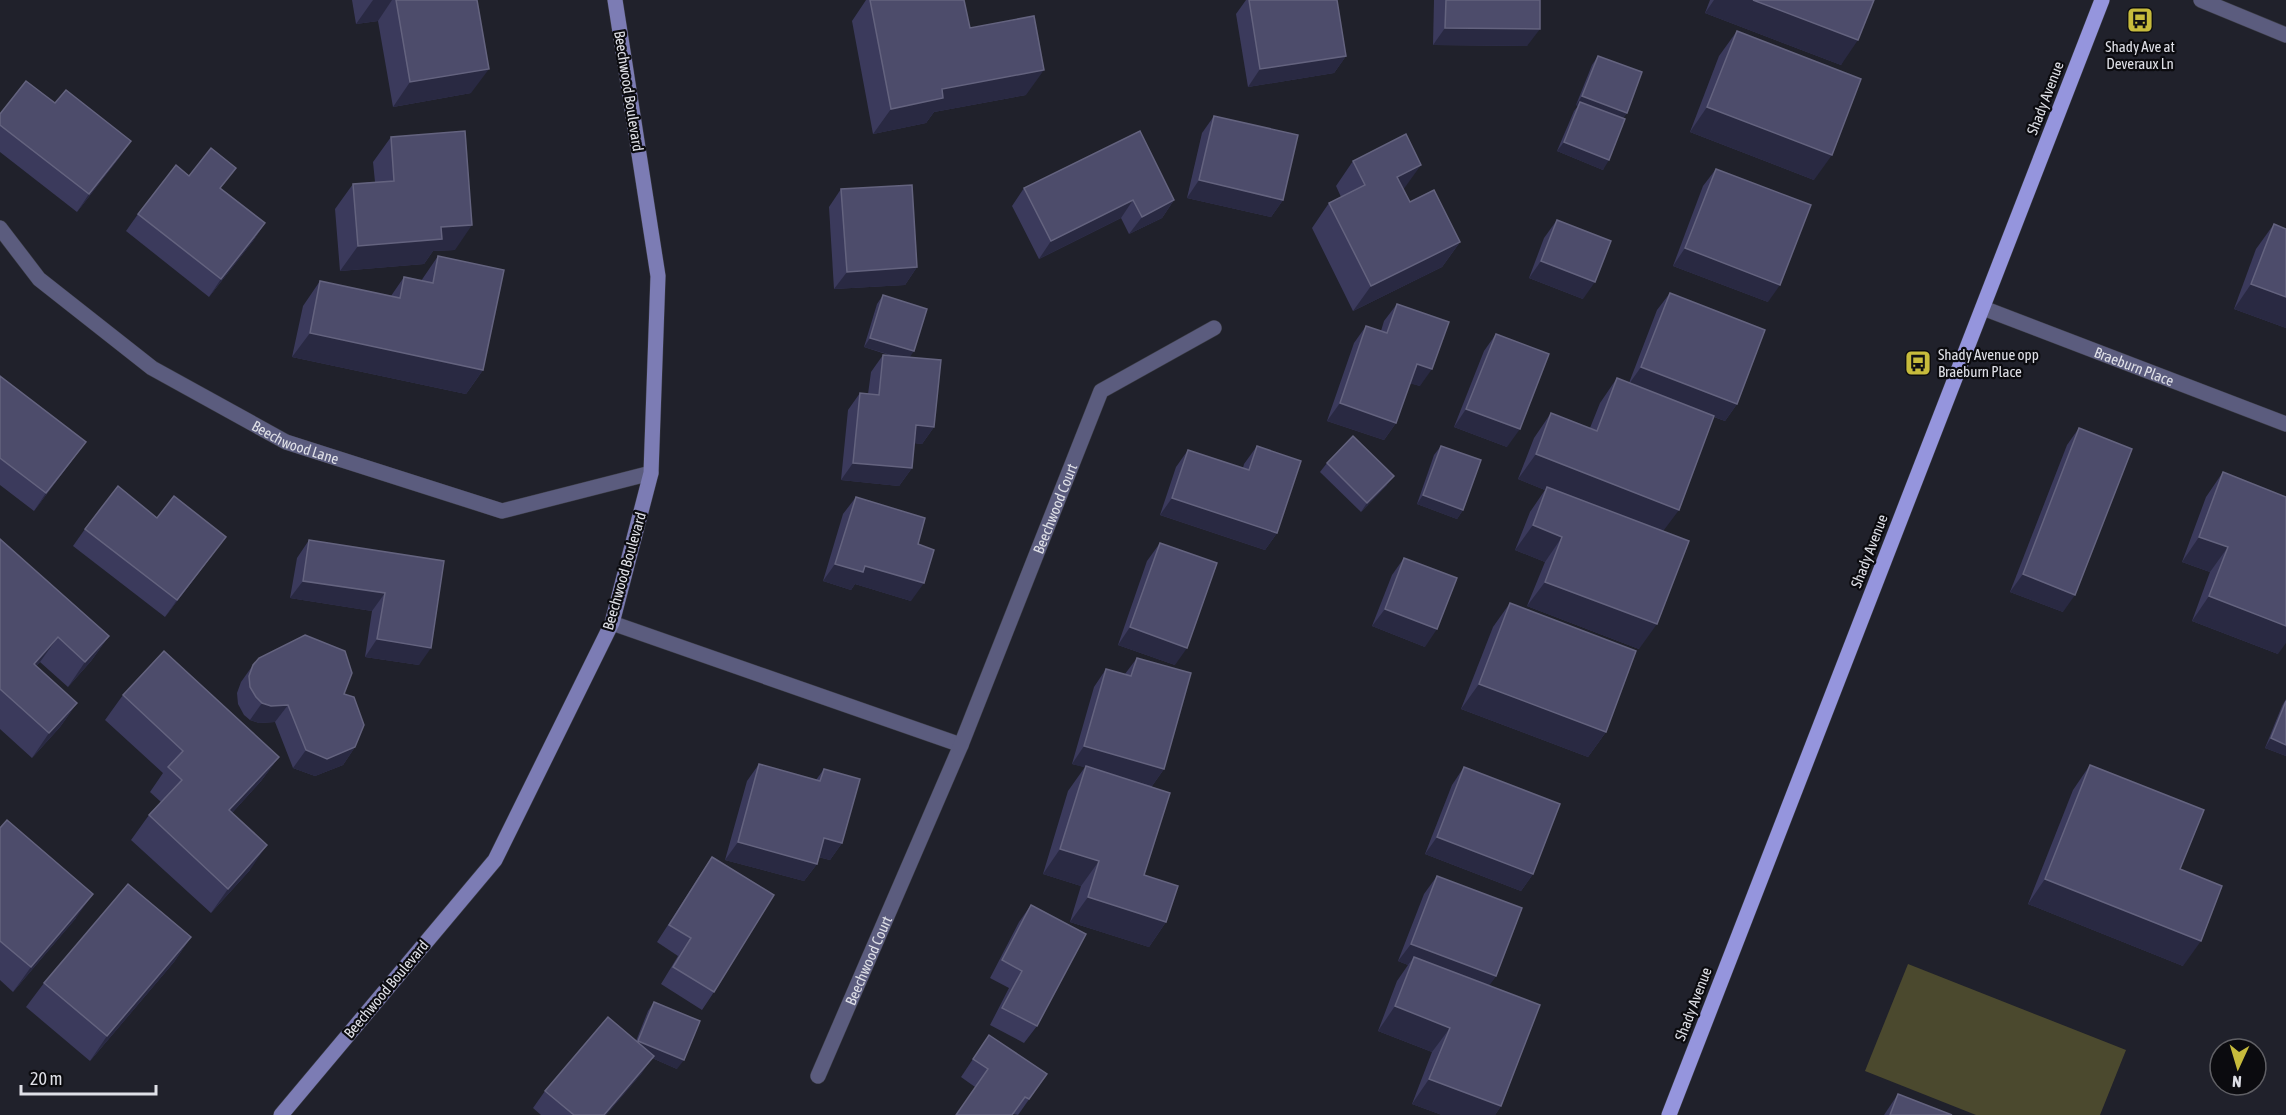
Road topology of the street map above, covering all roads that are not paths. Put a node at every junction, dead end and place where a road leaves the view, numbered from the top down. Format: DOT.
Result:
graph roads {
  1 [pos="615,0"];
  2 [pos="2102,0"];
  3 [pos="2201,0"];
  4 [pos="2286,35"];
  5 [pos="0,228"];
  6 [pos="1983,308"];
  7 [pos="1214,328"];
  8 [pos="2286,424"];
  9 [pos="651,473"];
  10 [pos="612,623"];
  11 [pos="961,744"];
  12 [pos="818,1076"];
  13 [pos="281,1115"];
  14 [pos="1669,1115"];
  1 -- 9 [label="main road, Beechwood Boulevard"];
  2 -- 6 [label="main road, Shady Avenue"];
  3 -- 4 [label="street"];
  5 -- 9 [label="street, Beechwood Lane"];
  6 -- 8 [label="street, Braeburn Place"];
  6 -- 14 [label="main road, Shady Avenue"];
  7 -- 11 [label="street, Beechwood Court"];
  9 -- 10 [label="main road, Beechwood Boulevard"];
  10 -- 11 [label="street"];
  10 -- 13 [label="main road, Beechwood Boulevard"];
  11 -- 12 [label="street, Beechwood Court"];
}
